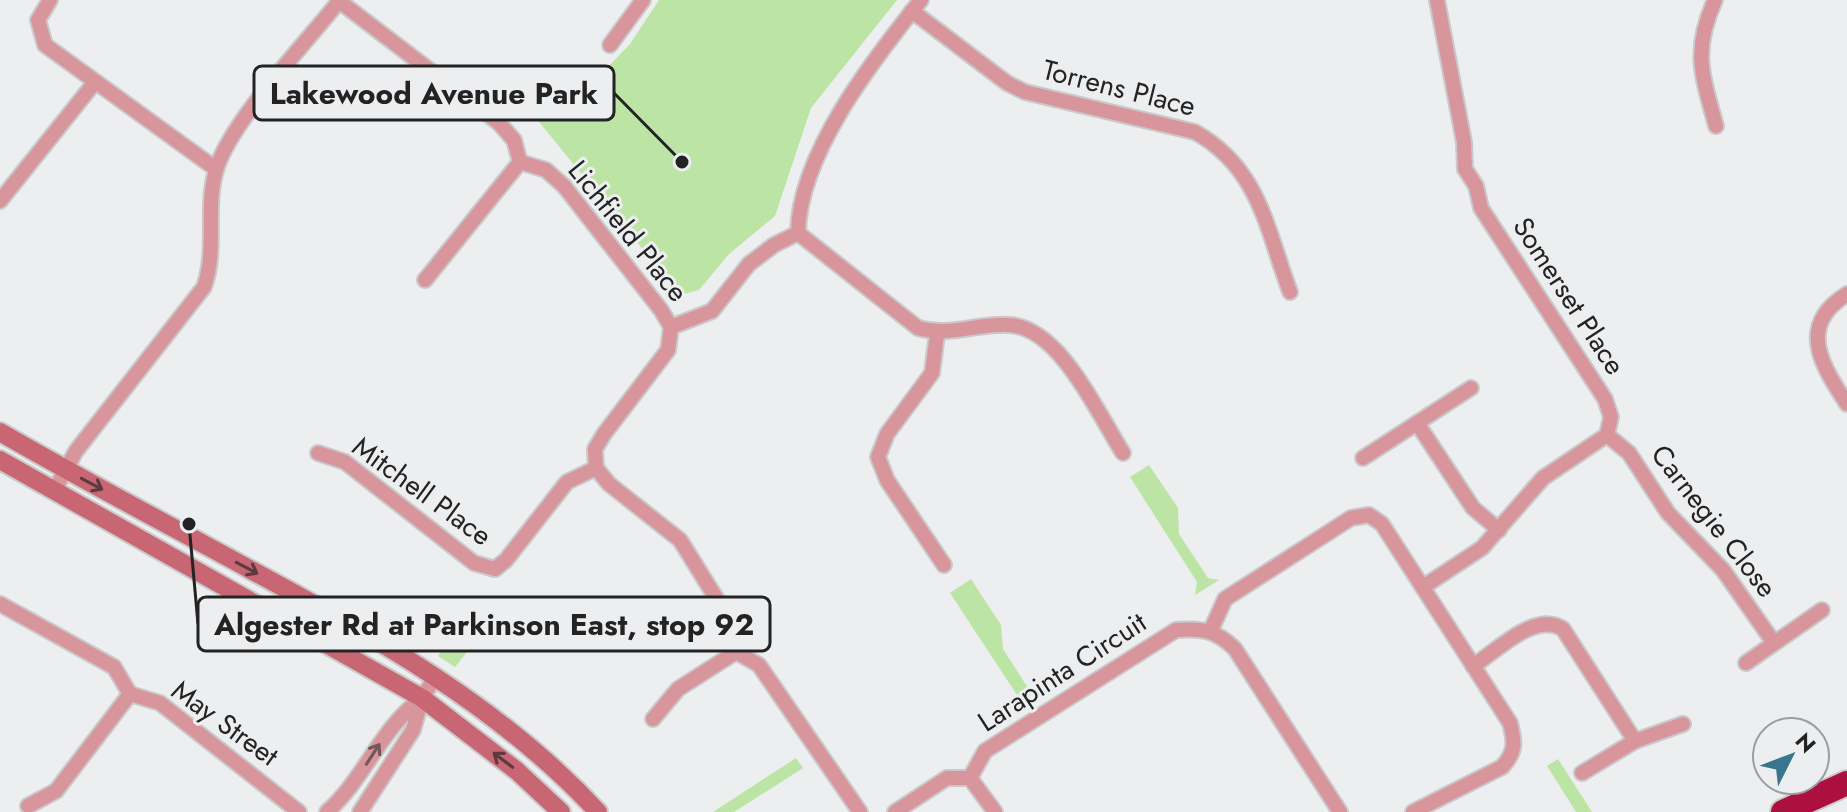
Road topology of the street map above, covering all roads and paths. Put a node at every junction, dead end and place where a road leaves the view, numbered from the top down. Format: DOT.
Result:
graph roads {
  1 [pos="50,0"];
  2 [pos="339,0"];
  3 [pos="643,0"];
  4 [pos="1437,0"];
  5 [pos="1715,0"];
  6 [pos="916,6"];
  7 [pos="610,45"];
  8 [pos="95,82"];
  9 [pos="1716,126"];
  10 [pos="520,162"];
  11 [pos="216,169"];
  12 [pos="0,201"];
  13 [pos="798,233"];
  14 [pos="425,280"];
  15 [pos="1290,292"];
  16 [pos="1847,294"];
  17 [pos="671,327"];
  18 [pos="937,334"];
  19 [pos="1471,388"];
  20 [pos="1847,404"];
  21 [pos="1417,423"];
  22 [pos="0,432"];
  23 [pos="1607,435"];
  24 [pos="318,453"];
  25 [pos="1123,453"];
  26 [pos="1363,458"];
  27 [pos="0,460"];
  28 [pos="596,468"];
  29 [pos="65,470"];
  30 [pos="54,491"];
  31 [pos="1499,530"];
  32 [pos="944,565"];
  33 [pos="1423,587"];
  34 [pos="0,604"];
  35 [pos="1822,610"];
  36 [pos="1211,630"];
  37 [pos="1774,643"];
  38 [pos="736,652"];
  39 [pos="1746,663"];
  40 [pos="1473,666"];
  41 [pos="436,676"];
  42 [pos="130,694"];
  43 [pos="422,698"];
  44 [pos="653,719"];
  45 [pos="1683,724"];
  46 [pos="1635,741"];
  47 [pos="1582,773"];
  48 [pos="970,778"];
  49 [pos="1847,783"];
  50 [pos="28,806"];
  51 [pos="299,812"];
  52 [pos="327,812"];
  53 [pos="360,812"];
  54 [pos="561,812"];
  55 [pos="598,812"];
  56 [pos="860,812"];
  57 [pos="895,812"];
  58 [pos="995,812"];
  59 [pos="1340,812"];
  60 [pos="1413,812"];
  61 [pos="1783,812"];
  1 -- 8 [label="street"];
  2 -- 10 [label="street"];
  2 -- 11 [label="street"];
  3 -- 7 [label="street"];
  4 -- 23 [label="street, Somerset Place"];
  5 -- 9 [label="street"];
  6 -- 13 [label="street"];
  6 -- 15 [label="street, Torrens Place"];
  8 -- 11 [label="street"];
  8 -- 12 [label="street"];
  10 -- 14 [label="street"];
  10 -- 17 [label="street, Lichfield Place"];
  11 -- 29 [label="street"];
  13 -- 17 [label="street"];
  13 -- 18 [label="street"];
  16 -- 20 [label="street"];
  17 -- 28 [label="street, Lichfield Place"];
  18 -- 25 [label="street"];
  18 -- 32 [label="street"];
  19 -- 21 [label="street"];
  21 -- 26 [label="street"];
  21 -- 31 [label="street"];
  22 -- 29 [label="main road"];
  23 -- 31 [label="street"];
  23 -- 37 [label="street, Carnegie Close"];
  24 -- 28 [label="street, Mitchell Place"];
  27 -- 30 [label="main road"];
  28 -- 38 [label="street"];
  29 -- 30 [label="street"];
  29 -- 41 [label="main road, one-way"];
  30 -- 43 [label="main road"];
  31 -- 33 [label="street"];
  33 -- 36 [label="street"];
  33 -- 40 [label="street"];
  34 -- 42 [label="street, May Street"];
  35 -- 37 [label="street"];
  36 -- 48 [label="street, Larapinta Circuit"];
  36 -- 59 [label="street"];
  37 -- 39 [label="street"];
  38 -- 44 [label="street"];
  38 -- 56 [label="street"];
  40 -- 46 [label="street"];
  40 -- 60 [label="street"];
  41 -- 43 [label="street"];
  41 -- 55 [label="main road"];
  42 -- 50 [label="street"];
  42 -- 51 [label="street, May Street"];
  52 -- 43 [label="street, one-way"];
  43 -- 53 [label="street"];
  54 -- 43 [label="main road, one-way"];
  45 -- 46 [label="street"];
  46 -- 47 [label="street"];
  48 -- 57 [label="street"];
  48 -- 58 [label="street"];
  49 -- 61 [label="highway"];
}
